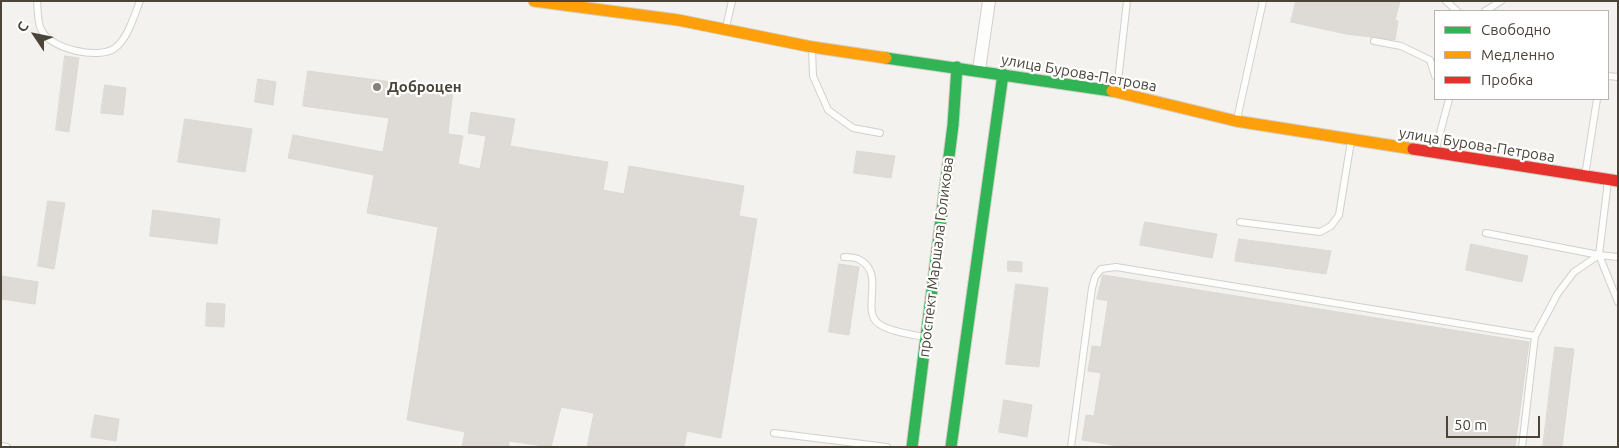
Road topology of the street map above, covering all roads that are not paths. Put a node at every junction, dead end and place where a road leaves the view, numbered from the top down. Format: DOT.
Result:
graph roads {
  1 [pos="37,1"];
  2 [pos="140,1"];
  3 [pos="534,1"];
  4 [pos="732,1"];
  5 [pos="989,1"];
  6 [pos="1127,1"];
  7 [pos="1263,1"];
  8 [pos="1446,1"];
  9 [pos="1501,1"];
  10 [pos="1456,10"];
  11 [pos="1487,10"];
  12 [pos="725,31"];
  13 [pos="1374,41"];
  14 [pos="812,47"];
  15 [pos="957,67"];
  16 [pos="979,70"];
  17 [pos="1434,73"];
  18 [pos="1003,74"];
  19 [pos="1116,92"];
  20 [pos="1449,100"];
  21 [pos="1597,100"];
  22 [pos="1236,121"];
  23 [pos="880,133"];
  24 [pos="1352,140"];
  25 [pos="1435,153"];
  26 [pos="1585,177"];
  27 [pos="1613,181"];
  28 [pos="1240,222"];
  29 [pos="1486,233"];
  30 [pos="1599,255"];
  31 [pos="844,256"];
  32 [pos="1618,257"];
  33 [pos="1618,302"];
  34 [pos="1535,336"];
  35 [pos="926,337"];
  36 [pos="774,433"];
  37 [pos="1,446"];
  38 [pos="6,447"];
  39 [pos="887,447"];
  40 [pos="912,447"];
  41 [pos="951,447"];
  42 [pos="1071,447"];
  43 [pos="1522,447"];
  1 -- 2 [label="lane"];
  3 -- 12 [label="main road, улица Бурова-Петрова"];
  4 -- 12 [label="lane"];
  5 -- 16 [label="street"];
  6 -- 19 [label="lane"];
  7 -- 22 [label="lane"];
  8 -- 10 [label="lane"];
  9 -- 11 [label="lane"];
  12 -- 14 [label="main road, улица Бурова-Петрова"];
  13 -- 17 [label="lane"];
  14 -- 15 [label="main road, улица Бурова-Петрова"];
  14 -- 23 [label="lane"];
  15 -- 16 [label="main road, улица Бурова-Петрова"];
  15 -- 35 [label="main road, проспект Маршала Голикова"];
  16 -- 18 [label="main road, улица Бурова-Петрова"];
  18 -- 19 [label="main road, улица Бурова-Петрова"];
  18 -- 41 [label="main road"];
  19 -- 22 [label="main road, улица Бурова-Петрова"];
  20 -- 25 [label="lane"];
  21 -- 26 [label="lane"];
  22 -- 24 [label="main road, улица Бурова-Петрова"];
  24 -- 25 [label="main road, улица Бурова-Петрова"];
  24 -- 28 [label="lane"];
  25 -- 26 [label="main road, улица Бурова-Петрова"];
  26 -- 27 [label="main road, улица Бурова-Петрова"];
  27 -- 30 [label="lane"];
  29 -- 30 [label="lane"];
  30 -- 32 [label="lane"];
  30 -- 33 [label="lane"];
  30 -- 34 [label="lane"];
  31 -- 35 [label="lane"];
  34 -- 42 [label="lane"];
  34 -- 43 [label="lane"];
  35 -- 40 [label="main road, проспект Маршала Голикова"];
  36 -- 39 [label="lane"];
  37 -- 38 [label="lane"];
}
